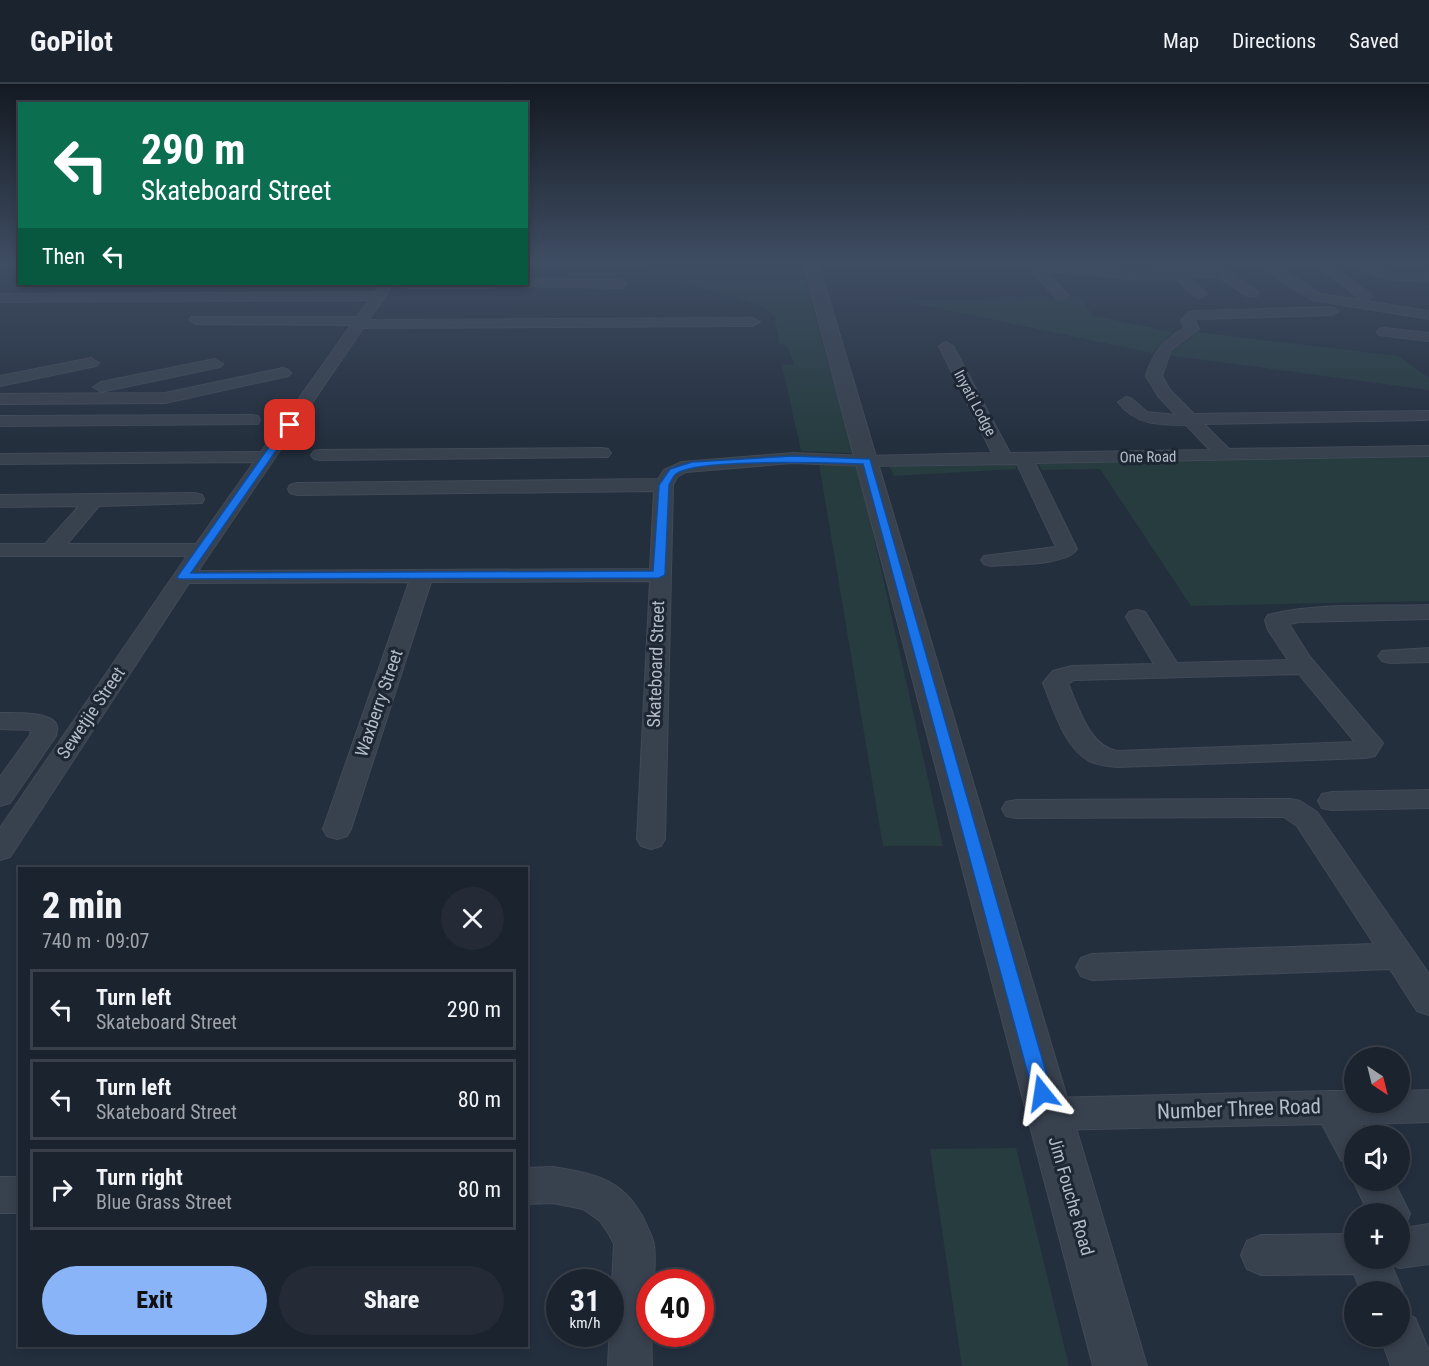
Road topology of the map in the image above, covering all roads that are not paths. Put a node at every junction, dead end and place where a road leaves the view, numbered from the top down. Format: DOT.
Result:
graph roads {
  1 [pos="347,322"];
  2 [pos="361,322"];
  3 [pos="367,322"];
  4 [pos="745,322"];
  5 [pos="753,322"];
  6 [pos="827,322"];
  7 [pos="1188,322"];
  8 [pos="1384,332"];
  9 [pos="1429,338"];
  10 [pos="946,346"];
  11 [pos="92,363"];
  12 [pos="215,364"];
  13 [pos="284,374"];
  14 [pos="0,381"];
  15 [pos="48,398"];
  16 [pos="0,399"];
  17 [pos="1126,402"];
  18 [pos="1427,415"];
  19 [pos="1189,419"];
  20 [pos="122,420"];
  21 [pos="252,420"];
  22 [pos="0,421"];
  23 [pos="1429,451"];
  24 [pos="602,453"];
  25 [pos="467,454"];
  26 [pos="320,455"];
  27 [pos="1225,455"];
  28 [pos="268,457"];
  29 [pos="86,458"];
  30 [pos="0,459"];
  31 [pos="1014,459"];
  32 [pos="867,461"];
  33 [pos="664,485"];
  34 [pos="454,487"];
  35 [pos="297,489"];
  36 [pos="195,499"];
  37 [pos="94,500"];
  38 [pos="0,501"];
  39 [pos="0,550"];
  40 [pos="51,550"];
  41 [pos="203,550"];
  42 [pos="991,560"];
  43 [pos="659,575"];
  44 [pos="183,577"];
  45 [pos="422,577"];
  46 [pos="1429,612"];
  47 [pos="1137,617"];
  48 [pos="1429,655"];
  49 [pos="1390,656"];
  50 [pos="1306,667"];
  51 [pos="1170,671"];
  52 [pos="0,721"];
  53 [pos="0,796"];
  54 [pos="1429,799"];
  55 [pos="1332,801"];
  56 [pos="1016,809"];
  57 [pos="337,829"];
  58 [pos="651,839"];
  59 [pos="0,850"];
  60 [pos="1400,956"];
  61 [pos="1092,967"];
  62 [pos="1429,1001"];
  63 [pos="1429,1106"];
  64 [pos="1332,1107"];
  65 [pos="1048,1114"];
  66 [pos="1344,1129"];
  67 [pos="540,1186"];
  68 [pos="0,1195"];
  69 [pos="18,1195"];
  70 [pos="1344,1254"];
  71 [pos="1261,1255"];
  72 [pos="1406,1347"];
  73 [pos="630,1366"];
  74 [pos="1120,1366"];
  75 [pos="1413,1366"];
  1 -- 2 [label="street"];
  2 -- 3 [label="street"];
  2 -- 28 [label="street, Sewetjie Street"];
  4 -- 5 [label="street"];
  6 -- 32 [label="street, Jim Fouche Road"];
  7 -- 19 [label="street"];
  8 -- 9 [label="street"];
  10 -- 31 [label="street, Inyati Lodge"];
  11 -- 14 [label="street"];
  12 -- 15 [label="street"];
  13 -- 15 [label="street"];
  15 -- 16 [label="street"];
  17 -- 19 [label="street"];
  18 -- 19 [label="street"];
  19 -- 27 [label="street"];
  20 -- 21 [label="street"];
  20 -- 22 [label="street"];
  20 -- 29 [label="street"];
  23 -- 27 [label="street, One Road"];
  24 -- 25 [label="street"];
  25 -- 26 [label="street"];
  25 -- 34 [label="street"];
  27 -- 31 [label="street, One Road"];
  28 -- 29 [label="street"];
  28 -- 41 [label="street, Sewetjie Street"];
  29 -- 30 [label="street"];
  31 -- 32 [label="street, One Road"];
  31 -- 42 [label="street, Inyati Lodge"];
  32 -- 33 [label="street"];
  32 -- 65 [label="street, Jim Fouche Road"];
  33 -- 34 [label="street"];
  33 -- 43 [label="street, Skateboard Street"];
  34 -- 35 [label="street"];
  36 -- 37 [label="street"];
  37 -- 38 [label="street"];
  37 -- 40 [label="street"];
  39 -- 40 [label="street"];
  40 -- 41 [label="street"];
  41 -- 44 [label="street, Sewetjie Street"];
  43 -- 45 [label="street"];
  43 -- 58 [label="street, Skateboard Street"];
  44 -- 45 [label="street"];
  44 -- 59 [label="street, Sewetjie Street"];
  45 -- 57 [label="street, Waxberry Street"];
  46 -- 50 [label="street"];
  47 -- 51 [label="street"];
  48 -- 49 [label="street"];
  50 -- 51 [label="street"];
  50 -- 51 [label="street"];
  52 -- 53 [label="street"];
  54 -- 55 [label="street"];
  56 -- 60 [label="street"];
  60 -- 61 [label="street"];
  60 -- 62 [label="street"];
  63 -- 64 [label="street, Number Three Road"];
  64 -- 65 [label="street, Number Three Road"];
  64 -- 66 [label="street"];
  65 -- 74 [label="street, Jim Fouche Road"];
  67 -- 73 [label="street"];
  68 -- 69 [label="street"];
  70 -- 71 [label="street"];
  72 -- 75 [label="street"];
}
